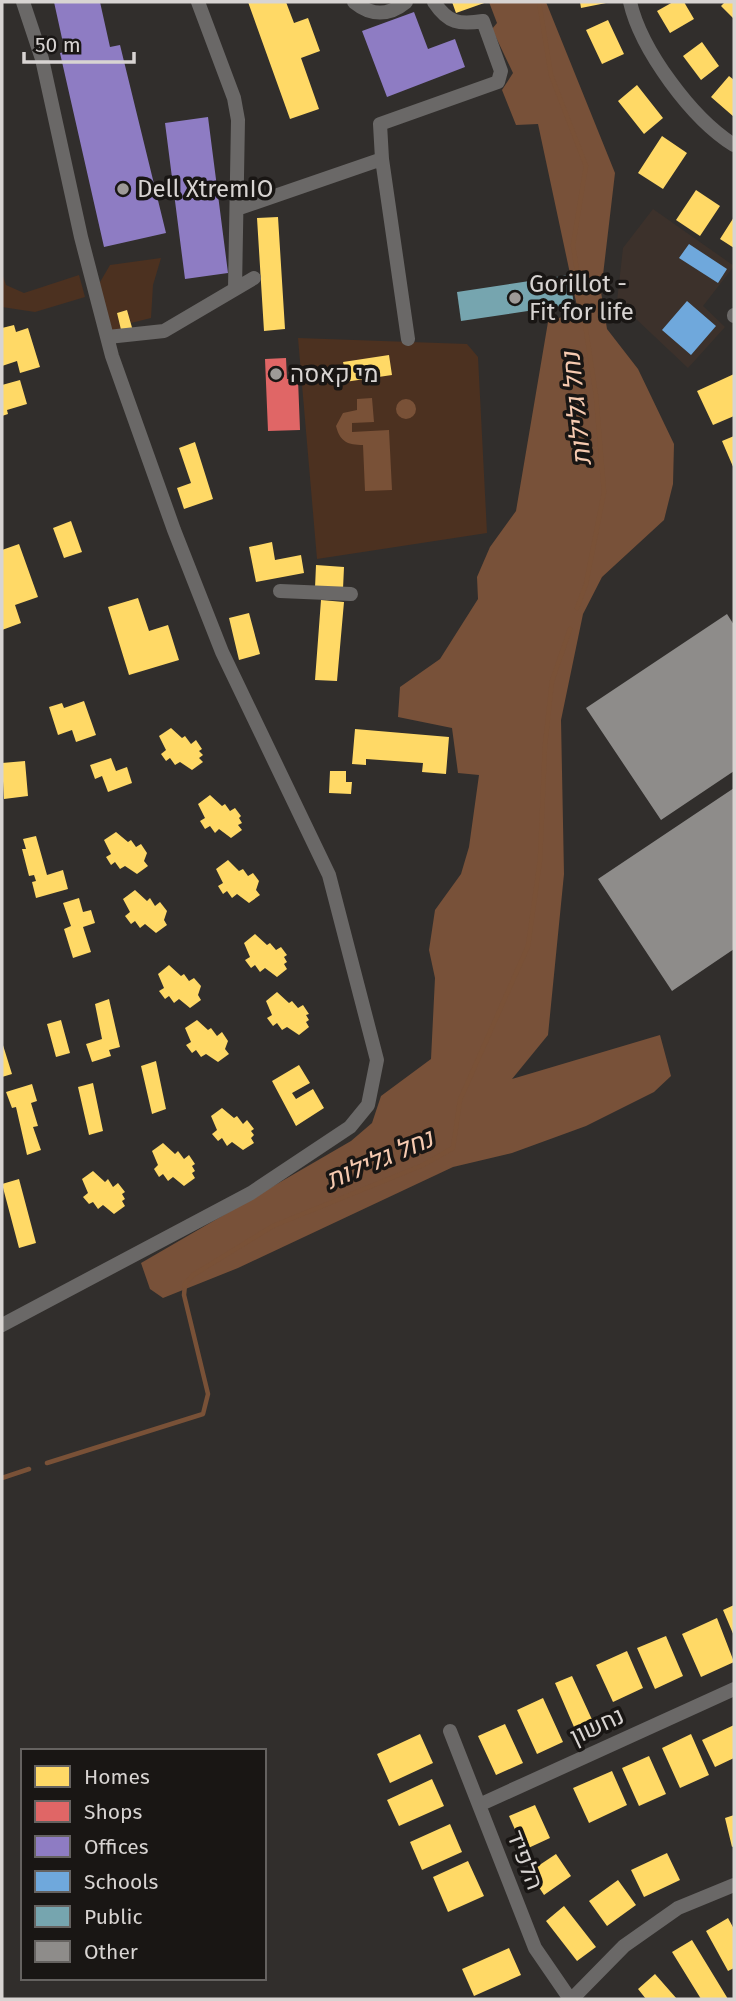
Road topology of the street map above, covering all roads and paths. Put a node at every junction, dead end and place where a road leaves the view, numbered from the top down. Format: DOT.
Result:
graph roads {
  1 [pos="23,2"];
  2 [pos="198,2"];
  3 [pos="354,2"];
  4 [pos="406,2"];
  5 [pos="434,2"];
  6 [pos="630,2"];
  7 [pos="734,145"];
  8 [pos="382,159"];
  9 [pos="237,209"];
  10 [pos="254,278"];
  11 [pos="235,289"];
  12 [pos="108,337"];
  13 [pos="408,339"];
  14 [pos="280,591"];
  15 [pos="351,594"];
  16 [pos="2,1325"];
  17 [pos="734,1689"];
  18 [pos="450,1731"];
  19 [pos="479,1805"];
  20 [pos="734,1885"];
  21 [pos="571,1999"];
  1 -- 12 [label="street"];
  2 -- 9 [label="street"];
  3 -- 4 [label="street"];
  5 -- 8 [label="street"];
  6 -- 7 [label="street"];
  8 -- 9 [label="street"];
  8 -- 13 [label="street"];
  9 -- 11 [label="street"];
  10 -- 11 [label="street"];
  11 -- 12 [label="street"];
  12 -- 16 [label="street"];
  14 -- 15 [label="street"];
  17 -- 19 [label="street, נחשון"];
  18 -- 19 [label="street, הלפיד"];
  19 -- 21 [label="street, הלפיד"];
  20 -- 21 [label="street"];
}
